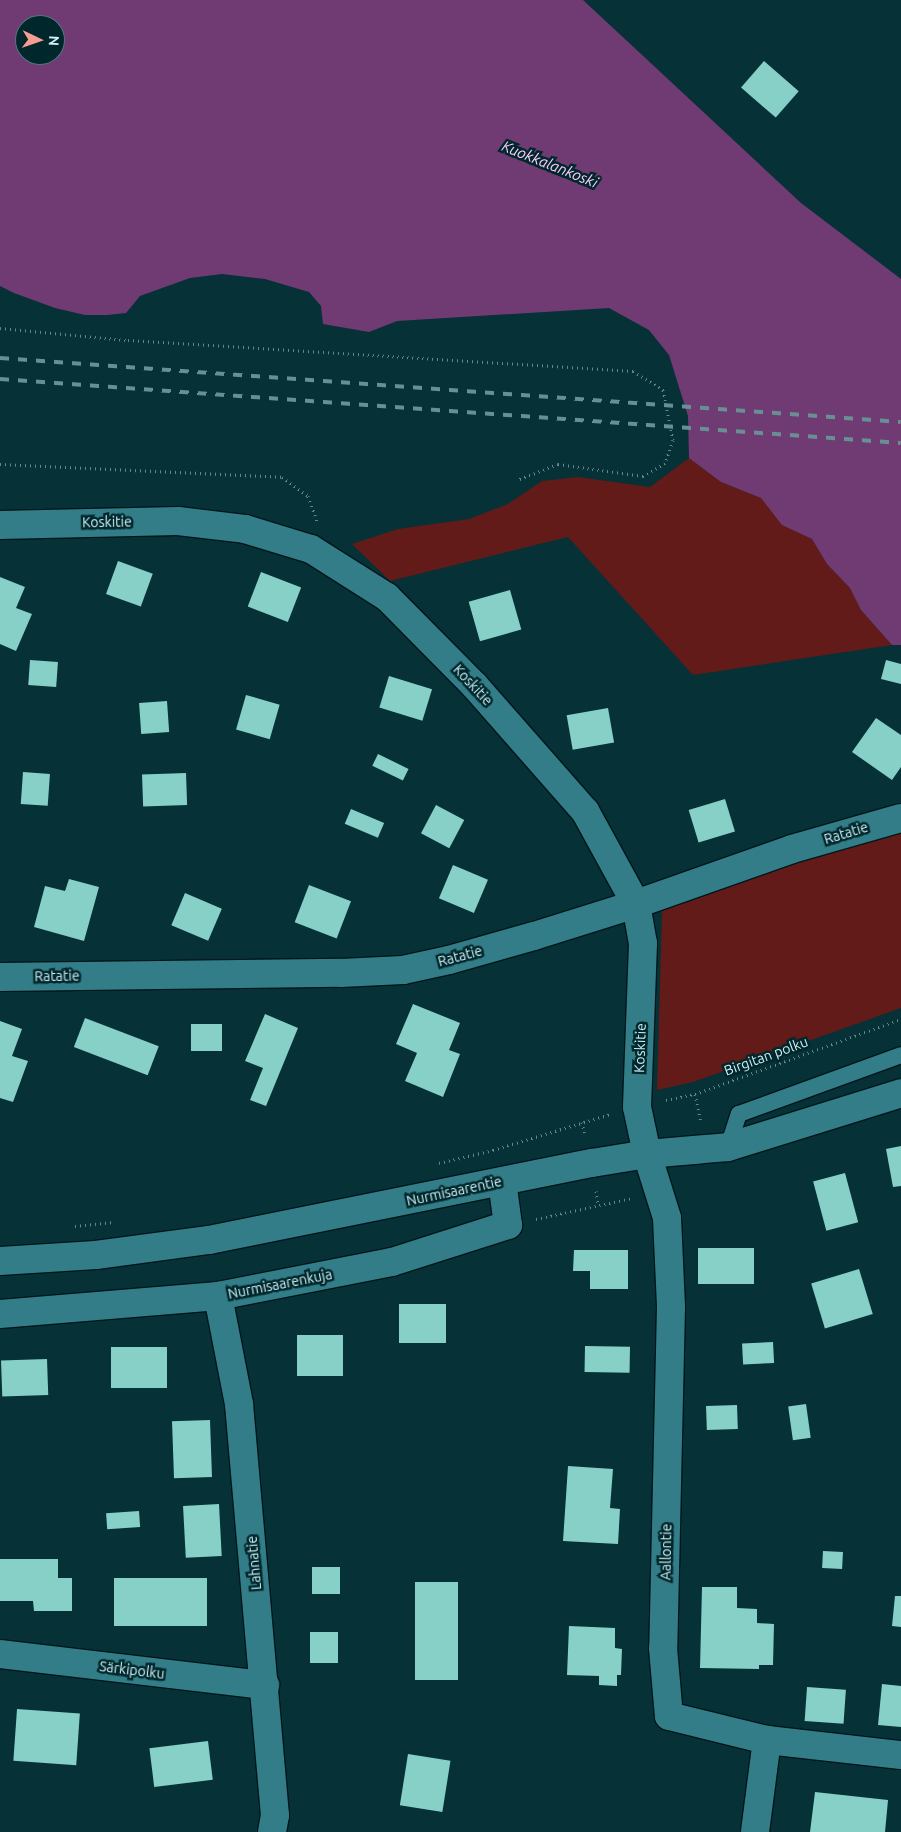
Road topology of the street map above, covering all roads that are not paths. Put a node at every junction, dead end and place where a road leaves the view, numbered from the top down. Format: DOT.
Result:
graph roads {
  1 [pos="0,525"];
  2 [pos="901,818"];
  3 [pos="636,904"];
  4 [pos="0,977"];
  5 [pos="901,1055"];
  6 [pos="901,1093"];
  7 [pos="728,1147"];
  8 [pos="648,1154"];
  9 [pos="502,1181"];
  10 [pos="0,1261"];
  11 [pos="218,1296"];
  12 [pos="0,1314"];
  13 [pos="0,1654"];
  14 [pos="265,1685"];
  15 [pos="767,1740"];
  16 [pos="901,1755"];
  17 [pos="272,1832"];
  18 [pos="755,1832"];
  1 -- 3 [label="street, Koskitie"];
  2 -- 3 [label="street, Ratatie"];
  3 -- 4 [label="street, Ratatie"];
  3 -- 8 [label="street, Koskitie"];
  5 -- 7 [label="lane"];
  6 -- 7 [label="street, Nurmisaarentie"];
  7 -- 8 [label="street, Nurmisaarentie"];
  8 -- 9 [label="street, Nurmisaarentie"];
  8 -- 15 [label="street, Aallontie"];
  9 -- 10 [label="street, Nurmisaarentie"];
  9 -- 11 [label="street, Nurmisaarenkuja"];
  11 -- 12 [label="street, Nurmisaarenkuja"];
  11 -- 14 [label="street, Lahnatie"];
  13 -- 14 [label="street, Särkipolku"];
  14 -- 17 [label="street, Lahnatie"];
  15 -- 16 [label="street, Aallontie"];
  15 -- 18 [label="street"];
}
